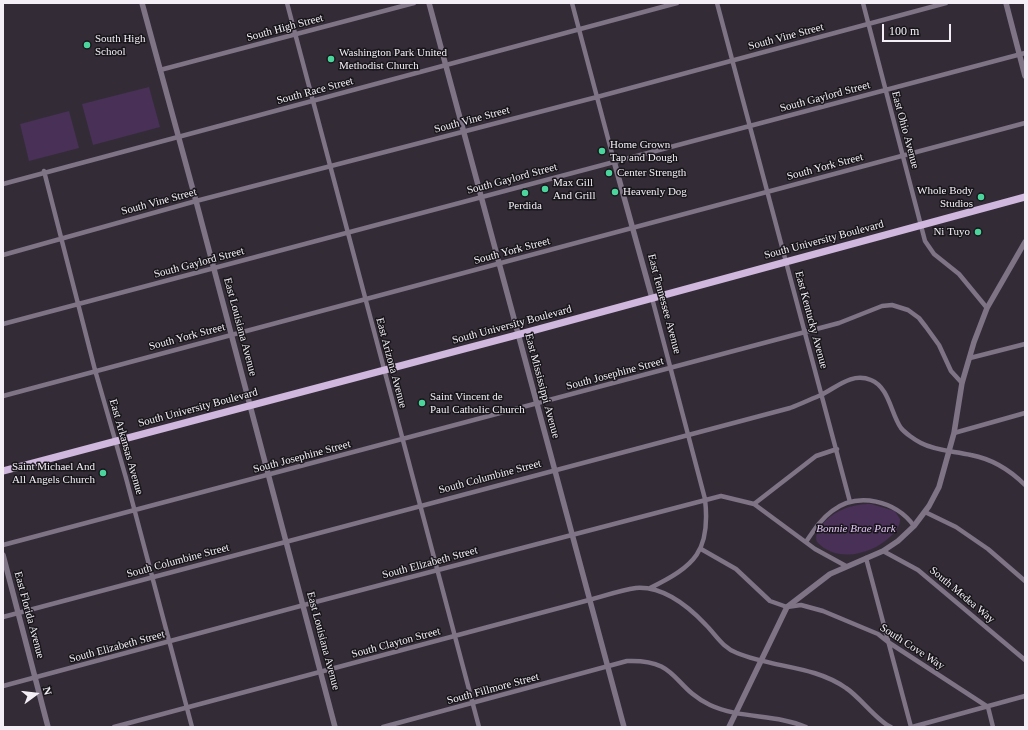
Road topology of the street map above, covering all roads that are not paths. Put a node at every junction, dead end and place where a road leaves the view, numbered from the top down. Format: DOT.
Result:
graph roads {
  1 [pos="143,3"];
  2 [pos="287,3"];
  3 [pos="414,3"];
  4 [pos="430,3"];
  5 [pos="572,3"];
  6 [pos="677,3"];
  7 [pos="717,3"];
  8 [pos="863,3"];
  9 [pos="946,3"];
  10 [pos="1006,3"];
  11 [pos="868,24"];
  12 [pos="579,30"];
  13 [pos="295,35"];
  14 [pos="1022,53"];
  15 [pos="733,60"];
  16 [pos="446,65"];
  17 [pos="160,70"];
  18 [pos="1025,76"];
  19 [pos="885,90"];
  20 [pos="597,97"];
  21 [pos="313,101"];
  22 [pos="1025,123"];
  23 [pos="751,126"];
  24 [pos="464,131"];
  25 [pos="178,136"];
  26 [pos="902,156"];
  27 [pos="614,161"];
  28 [pos="330,166"];
  29 [pos="44,171"];
  30 [pos="3,184"];
  31 [pos="768,192"];
  32 [pos="481,197"];
  33 [pos="1025,197"];
  34 [pos="196,201"];
  35 [pos="921,226"];
  36 [pos="633,228"];
  37 [pos="348,233"];
  38 [pos="61,238"];
  39 [pos="1025,242"];
  40 [pos="3,255"];
  41 [pos="787,262"];
  42 [pos="499,263"];
  43 [pos="214,268"];
  44 [pos="652,298"];
  45 [pos="366,300"];
  46 [pos="78,304"];
  47 [pos="987,308"];
  48 [pos="3,324"];
  49 [pos="806,332"];
  50 [pos="232,334"];
  51 [pos="518,334"];
  52 [pos="1025,344"];
  53 [pos="970,358"];
  54 [pos="670,368"];
  55 [pos="95,370"];
  56 [pos="384,370"];
  57 [pos="962,383"];
  58 [pos="822,394"];
  59 [pos="3,396"];
  60 [pos="537,404"];
  61 [pos="250,405"];
  62 [pos="1025,413"];
  63 [pos="954,433"];
  64 [pos="689,435"];
  65 [pos="403,440"];
  66 [pos="115,441"];
  67 [pos="837,449"];
  68 [pos="948,452"];
  69 [pos="554,469"];
  70 [pos="3,471"];
  71 [pos="269,476"];
  72 [pos="1025,485"];
  73 [pos="705,499"];
  74 [pos="850,502"];
  75 [pos="754,504"];
  76 [pos="420,506"];
  77 [pos="135,510"];
  78 [pos="925,512"];
  79 [pos="914,526"];
  80 [pos="572,535"];
  81 [pos="287,542"];
  82 [pos="806,542"];
  83 [pos="3,545"];
  84 [pos="701,549"];
  85 [pos="883,551"];
  86 [pos="3,555"];
  87 [pos="866,558"];
  88 [pos="846,566"];
  89 [pos="438,571"];
  90 [pos="152,578"];
  91 [pos="1025,581"];
  92 [pos="650,588"];
  93 [pos="589,600"];
  94 [pos="304,605"];
  95 [pos="787,607"];
  96 [pos="18,613"];
  97 [pos="3,617"];
  98 [pos="455,637"];
  99 [pos="168,642"];
  100 [pos="888,642"];
  101 [pos="761,660"];
  102 [pos="1025,660"];
  103 [pos="608,668"];
  104 [pos="321,672"];
  105 [pos="35,678"];
  106 [pos="3,686"];
  107 [pos="1025,696"];
  108 [pos="473,703"];
  109 [pos="988,707"];
  110 [pos="187,708"];
  111 [pos="736,712"];
  112 [pos="48,727"];
  113 [pos="114,727"];
  114 [pos="192,727"];
  115 [pos="335,727"];
  116 [pos="383,727"];
  117 [pos="479,727"];
  118 [pos="624,727"];
  119 [pos="729,727"];
  120 [pos="806,727"];
  121 [pos="891,727"];
  122 [pos="911,727"];
  123 [pos="993,727"];
  1 -- 17 [label="street, East Louisiana Avenue"];
  2 -- 13 [label="street, East Arizona Avenue"];
  3 -- 13 [label="street, South High Street"];
  4 -- 16 [label="street, East Mississippi Avenue"];
  5 -- 12 [label="street, East Tennessee Avenue"];
  6 -- 12 [label="street, South Race Street"];
  7 -- 15 [label="street, East Kentucky Avenue"];
  8 -- 11 [label="street, East Ohio Avenue"];
  9 -- 11 [label="street, South Vine Street"];
  10 -- 14 [label="street"];
  11 -- 15 [label="street, South Vine Street"];
  11 -- 19 [label="street, East Ohio Avenue"];
  12 -- 16 [label="street, South Race Street"];
  12 -- 20 [label="street, East Tennessee Avenue"];
  13 -- 17 [label="street, South High Street"];
  13 -- 21 [label="street, East Arizona Avenue"];
  14 -- 18 [label="street"];
  14 -- 19 [label="street, South Gaylord Street"];
  15 -- 20 [label="street, South Vine Street"];
  15 -- 23 [label="street, East Kentucky Avenue"];
  16 -- 21 [label="street, South Race Street"];
  16 -- 24 [label="street, East Mississippi Avenue"];
  17 -- 25 [label="street, East Louisiana Avenue"];
  19 -- 23 [label="street, South Gaylord Street"];
  19 -- 26 [label="street, East Ohio Avenue"];
  20 -- 24 [label="street, South Vine Street"];
  20 -- 27 [label="street, East Tennessee Avenue"];
  21 -- 25 [label="street, South Race Street"];
  21 -- 28 [label="street, East Arizona Avenue"];
  22 -- 26 [label="street, South York Street"];
  23 -- 27 [label="street, South Gaylord Street"];
  23 -- 31 [label="street, East Kentucky Avenue"];
  24 -- 28 [label="street, South Vine Street"];
  24 -- 32 [label="street, East Mississippi Avenue"];
  25 -- 29 [label="street, South Race Street"];
  25 -- 34 [label="street, East Louisiana Avenue"];
  26 -- 31 [label="street, South York Street"];
  26 -- 35 [label="street, East Ohio Avenue"];
  27 -- 32 [label="street, South Gaylord Street"];
  27 -- 36 [label="street, East Tennessee Avenue"];
  28 -- 34 [label="street, South Vine Street"];
  28 -- 37 [label="street, East Arizona Avenue"];
  29 -- 30 [label="street, South Race Street"];
  29 -- 38 [label="street, East Arkansas Avenue"];
  31 -- 36 [label="street, South York Street"];
  31 -- 41 [label="street, East Kentucky Avenue"];
  32 -- 37 [label="street, South Gaylord Street"];
  32 -- 42 [label="street, East Mississippi Avenue"];
  33 -- 35 [label="main road, South University Boulevard"];
  34 -- 38 [label="street, South Vine Street"];
  34 -- 43 [label="street, East Louisiana Avenue"];
  35 -- 41 [label="main road, South University Boulevard"];
  35 -- 47 [label="street, East Ohio Avenue"];
  36 -- 42 [label="street, South York Street"];
  36 -- 44 [label="street, East Tennessee Avenue"];
  37 -- 43 [label="street, South Gaylord Street"];
  37 -- 45 [label="street, East Arizona Avenue"];
  38 -- 40 [label="street, South Vine Street"];
  38 -- 46 [label="street, East Arkansas Avenue"];
  39 -- 47 [label="street"];
  41 -- 44 [label="main road, South University Boulevard"];
  41 -- 49 [label="street, East Kentucky Avenue"];
  42 -- 45 [label="street, South York Street"];
  42 -- 51 [label="street, East Mississippi Avenue"];
  43 -- 46 [label="street, South Gaylord Street"];
  43 -- 50 [label="street, East Louisiana Avenue"];
  44 -- 51 [label="main road, South University Boulevard"];
  44 -- 54 [label="street, East Tennessee Avenue"];
  45 -- 50 [label="street, South York Street"];
  45 -- 56 [label="street, East Arizona Avenue"];
  46 -- 48 [label="street, South Gaylord Street"];
  46 -- 55 [label="street, East Arkansas Avenue"];
  47 -- 53 [label="street"];
  49 -- 54 [label="street, South Josephine Street"];
  49 -- 57 [label="street, South Josephine Street"];
  49 -- 58 [label="street, East Kentucky Avenue"];
  50 -- 55 [label="street, South York Street"];
  50 -- 61 [label="street, East Louisiana Avenue"];
  51 -- 56 [label="main road, South University Boulevard"];
  51 -- 60 [label="street, East Mississippi Avenue"];
  52 -- 53 [label="street"];
  53 -- 57 [label="street"];
  54 -- 60 [label="street, South Josephine Street"];
  54 -- 64 [label="street, East Tennessee Avenue"];
  55 -- 59 [label="street, South York Street"];
  55 -- 66 [label="street, East Arkansas Avenue"];
  56 -- 61 [label="main road, South University Boulevard"];
  56 -- 65 [label="street, East Arizona Avenue"];
  57 -- 63 [label="street"];
  58 -- 64 [label="street, South Columbine Street"];
  58 -- 67 [label="street, East Kentucky Avenue"];
  58 -- 68 [label="street, South Columbine Street"];
  60 -- 65 [label="street, South Josephine Street"];
  60 -- 69 [label="street, East Mississippi Avenue"];
  61 -- 66 [label="main road, South University Boulevard"];
  61 -- 71 [label="street, East Louisiana Avenue"];
  62 -- 63 [label="street"];
  63 -- 68 [label="street"];
  64 -- 69 [label="street, South Columbine Street"];
  64 -- 73 [label="street, East Tennessee Avenue"];
  65 -- 71 [label="street, South Josephine Street"];
  65 -- 76 [label="street, East Arizona Avenue"];
  66 -- 70 [label="main road, South University Boulevard"];
  66 -- 77 [label="street, East Arkansas Avenue"];
  67 -- 74 [label="street, East Kentucky Avenue"];
  67 -- 75 [label="street"];
  68 -- 72 [label="street"];
  68 -- 78 [label="street"];
  69 -- 76 [label="street, South Columbine Street"];
  69 -- 80 [label="street, East Mississippi Avenue"];
  71 -- 77 [label="street, South Josephine Street"];
  71 -- 81 [label="street, East Louisiana Avenue"];
  73 -- 75 [label="street, South Elizabeth Street"];
  73 -- 80 [label="street, South Elizabeth Street"];
  73 -- 84 [label="street, East Tennessee Avenue"];
  74 -- 79 [label="street"];
  74 -- 82 [label="street"];
  75 -- 82 [label="street, South Elizabeth Street"];
  76 -- 81 [label="street, South Columbine Street"];
  76 -- 89 [label="street, East Arizona Avenue"];
  77 -- 83 [label="street, South Josephine Street"];
  77 -- 90 [label="street, East Arkansas Avenue"];
  78 -- 79 [label="street"];
  78 -- 91 [label="street"];
  79 -- 85 [label="street"];
  80 -- 89 [label="street, South Elizabeth Street"];
  80 -- 93 [label="street, East Mississippi Avenue"];
  81 -- 90 [label="street, South Columbine Street"];
  81 -- 94 [label="street, East Louisiana Avenue"];
  82 -- 88 [label="street, South Elizabeth Street"];
  84 -- 92 [label="street, East Tennessee Avenue"];
  84 -- 95 [label="street, South Cove Way"];
  85 -- 87 [label="street"];
  85 -- 102 [label="street, South Medea Way"];
  86 -- 96 [label="street, East Florida Avenue"];
  87 -- 88 [label="street"];
  87 -- 100 [label="street"];
  88 -- 95 [label="street"];
  89 -- 94 [label="street, South Elizabeth Street"];
  89 -- 98 [label="street, East Arizona Avenue"];
  90 -- 96 [label="street, South Columbine Street"];
  90 -- 99 [label="street, East Arkansas Avenue"];
  92 -- 93 [label="street, South Clayton Street"];
  92 -- 101 [label="street"];
  93 -- 98 [label="street, South Clayton Street"];
  93 -- 103 [label="street, East Mississippi Avenue"];
  94 -- 99 [label="street, South Elizabeth Street"];
  94 -- 104 [label="street, East Louisiana Avenue"];
  95 -- 100 [label="street, South Cove Way"];
  95 -- 101 [label="street"];
  96 -- 97 [label="street, South Columbine Street"];
  96 -- 105 [label="street, East Florida Avenue"];
  98 -- 104 [label="street, South Clayton Street"];
  98 -- 108 [label="street, East Arizona Avenue"];
  99 -- 105 [label="street, South Elizabeth Street"];
  99 -- 110 [label="street, East Arkansas Avenue"];
  100 -- 109 [label="street, South Cove Way"];
  100 -- 122 [label="street"];
  101 -- 111 [label="street"];
  101 -- 121 [label="street"];
  103 -- 108 [label="street, South Fillmore Street"];
  103 -- 111 [label="street, South Fillmore Street"];
  103 -- 118 [label="street, East Mississippi Avenue"];
  104 -- 110 [label="street, South Clayton Street"];
  104 -- 115 [label="street, East Louisiana Avenue"];
  105 -- 106 [label="street, South Elizabeth Street"];
  105 -- 112 [label="street, East Florida Avenue"];
  107 -- 109 [label="street"];
  108 -- 116 [label="street, South Fillmore Street"];
  108 -- 117 [label="street, East Arizona Avenue"];
  109 -- 122 [label="street"];
  109 -- 123 [label="street"];
  110 -- 113 [label="street, South Clayton Street"];
  110 -- 114 [label="street, East Arkansas Avenue"];
  111 -- 119 [label="street"];
  111 -- 120 [label="street, South Fillmore Street"];
}
